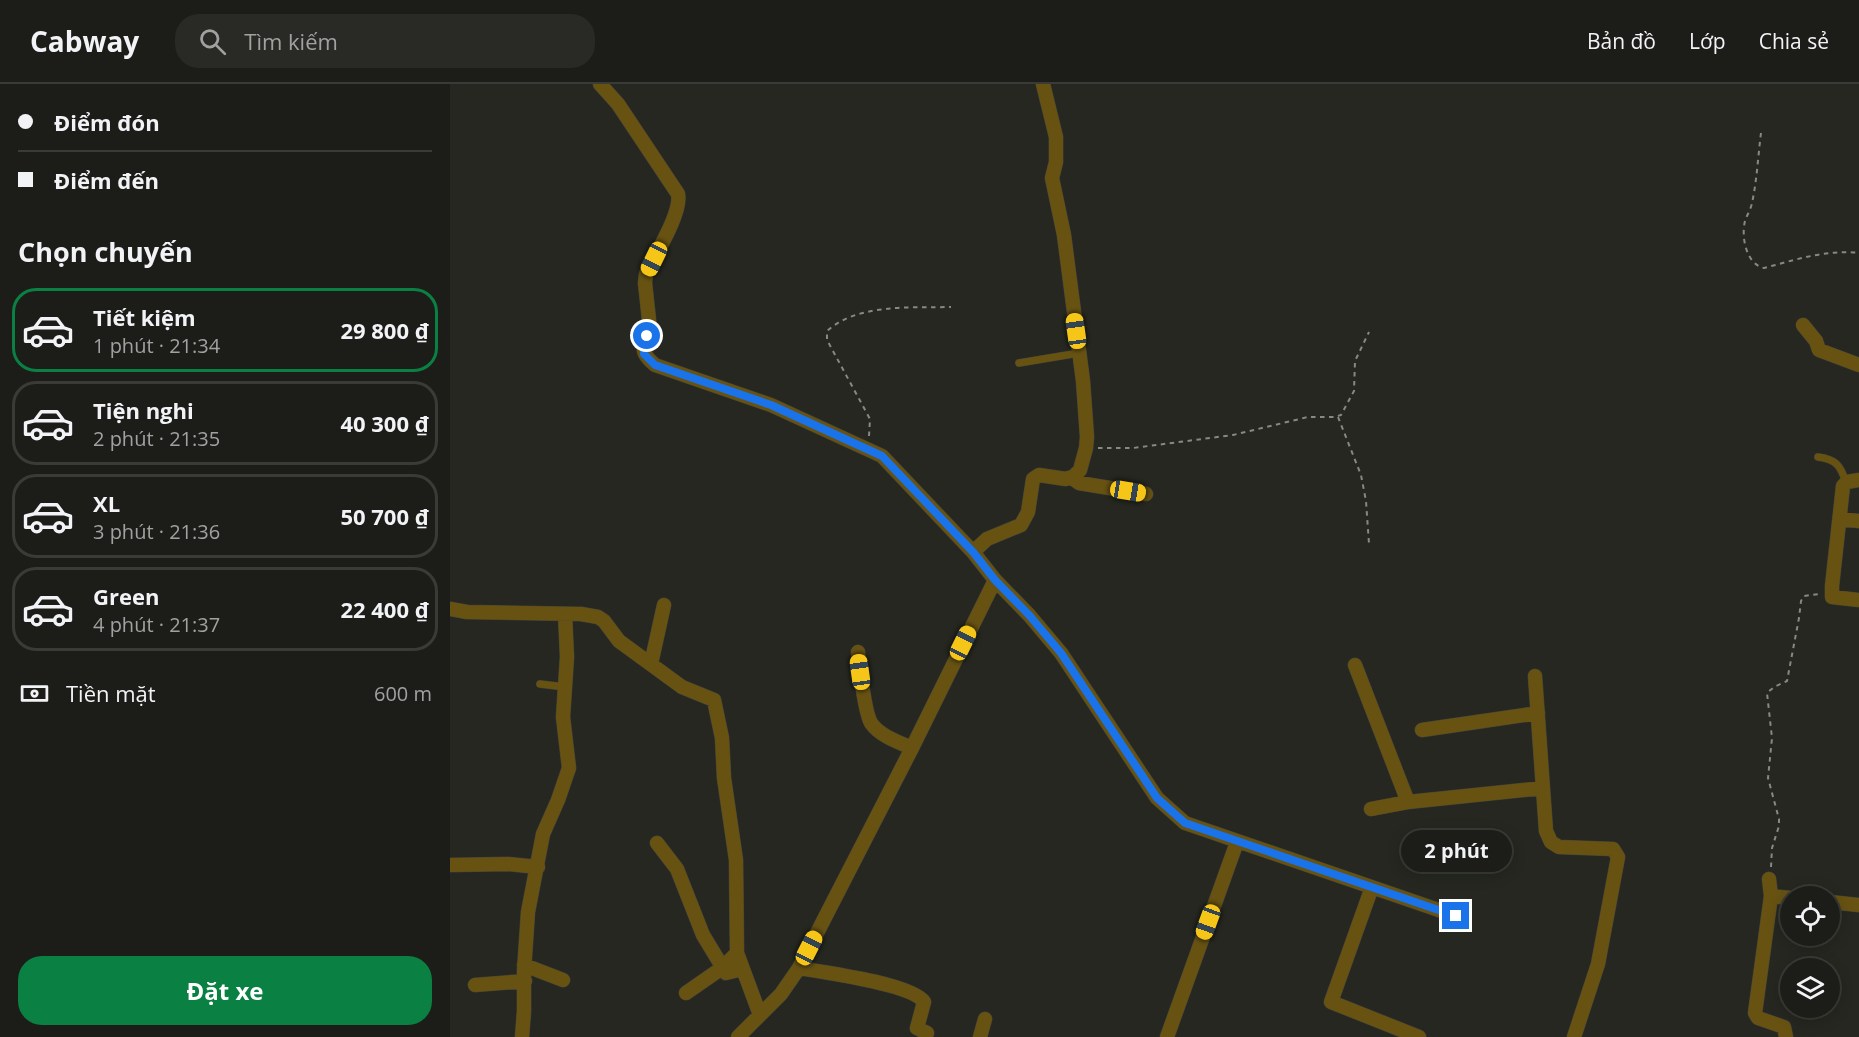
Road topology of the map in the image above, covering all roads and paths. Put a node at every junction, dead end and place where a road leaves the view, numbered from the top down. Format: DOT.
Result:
graph roads {
  1 [pos="600,84"];
  2 [pos="1043,84"];
  3 [pos="1761,133"];
  4 [pos="1859,253"];
  5 [pos="951,307"];
  6 [pos="1803,325"];
  7 [pos="1370,332"];
  8 [pos="1079,353"];
  9 [pos="1018,363"];
  10 [pos="1859,365"];
  11 [pos="1338,416"];
  12 [pos="867,447"];
  13 [pos="1086,448"];
  14 [pos="1818,457"];
  15 [pos="1072,478"];
  16 [pos="1852,482"];
  17 [pos="1146,494"];
  18 [pos="1841,519"];
  19 [pos="1859,521"];
  20 [pos="1369,544"];
  21 [pos="973,552"];
  22 [pos="995,580"];
  23 [pos="1832,597"];
  24 [pos="1859,600"];
  25 [pos="664,605"];
  26 [pos="450,609"];
  27 [pos="565,614"];
  28 [pos="858,652"];
  29 [pos="651,664"];
  30 [pos="1355,665"];
  31 [pos="1535,676"];
  32 [pos="540,684"];
  33 [pos="565,687"];
  34 [pos="1538,713"];
  35 [pos="1422,730"];
  36 [pos="912,748"];
  37 [pos="1543,788"];
  38 [pos="1408,802"];
  39 [pos="1371,809"];
  40 [pos="1237,842"];
  41 [pos="657,843"];
  42 [pos="450,865"];
  43 [pos="538,867"];
  44 [pos="1769,879"];
  45 [pos="1372,887"];
  46 [pos="1771,896"];
  47 [pos="1780,897"];
  48 [pos="1840,903"];
  49 [pos="1859,905"];
  50 [pos="1456,916"];
  51 [pos="737,953"];
  52 [pos="524,965"];
  53 [pos="722,968"];
  54 [pos="799,968"];
  55 [pos="742,969"];
  56 [pos="563,980"];
  57 [pos="525,981"];
  58 [pos="475,985"];
  59 [pos="686,993"];
  60 [pos="760,1015"];
  61 [pos="985,1019"];
  62 [pos="927,1033"];
  63 [pos="522,1037"];
  64 [pos="738,1037"];
  65 [pos="980,1037"];
  66 [pos="1167,1037"];
  67 [pos="1419,1037"];
  68 [pos="1574,1037"];
  69 [pos="1786,1037"];
  1 -- 12 [label="street"];
  2 -- 8 [label="street"];
  3 -- 4 [label="path"];
  5 -- 12 [label="path"];
  6 -- 10 [label="street"];
  7 -- 11 [label="path"];
  8 -- 9 [label="lane"];
  8 -- 13 [label="street"];
  11 -- 13 [label="path"];
  11 -- 20 [label="path"];
  12 -- 21 [label="street"];
  13 -- 15 [label="street"];
  14 -- 16 [label="lane"];
  15 -- 17 [label="street"];
  15 -- 21 [label="street"];
  16 -- 18 [label="street"];
  18 -- 19 [label="street"];
  18 -- 23 [label="street"];
  21 -- 22 [label="street"];
  22 -- 36 [label="street"];
  22 -- 40 [label="street"];
  23 -- 24 [label="street"];
  23 -- 44 [label="path"];
  25 -- 29 [label="street"];
  26 -- 27 [label="street"];
  27 -- 29 [label="street"];
  27 -- 33 [label="street"];
  28 -- 36 [label="street"];
  29 -- 51 [label="street"];
  30 -- 38 [label="street"];
  31 -- 34 [label="street"];
  32 -- 33 [label="lane"];
  33 -- 43 [label="street"];
  34 -- 35 [label="street"];
  34 -- 37 [label="street"];
  36 -- 54 [label="street"];
  37 -- 38 [label="street"];
  37 -- 68 [label="street"];
  38 -- 39 [label="street"];
  40 -- 45 [label="street"];
  40 -- 66 [label="street"];
  41 -- 53 [label="street"];
  42 -- 43 [label="street"];
  43 -- 52 [label="street"];
  44 -- 46 [label="street"];
  45 -- 50 [label="street"];
  45 -- 67 [label="street"];
  46 -- 47 [label="street"];
  46 -- 69 [label="street"];
  48 -- 49 [label="street"];
  51 -- 53 [label="street"];
  51 -- 55 [label="street"];
  52 -- 56 [label="street"];
  52 -- 57 [label="street"];
  53 -- 55 [label="street"];
  53 -- 59 [label="street"];
  54 -- 60 [label="street"];
  54 -- 62 [label="street"];
  55 -- 60 [label="street"];
  57 -- 58 [label="street"];
  57 -- 63 [label="street"];
  60 -- 64 [label="street"];
  61 -- 65 [label="street"];
}
